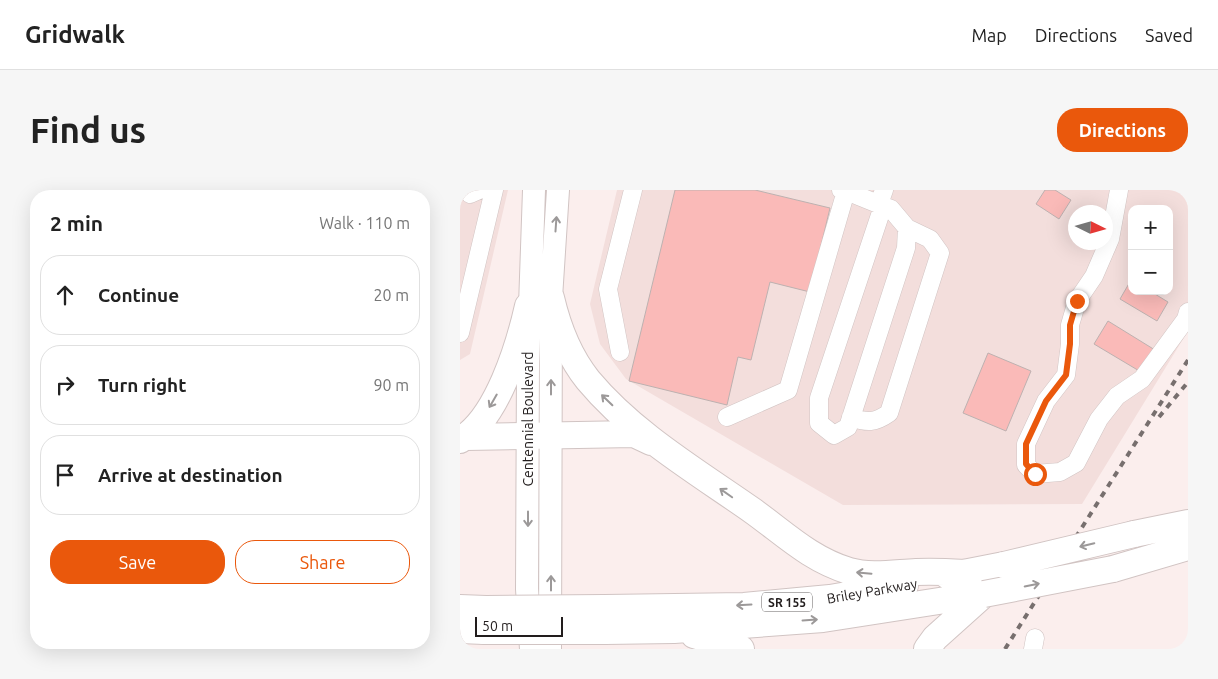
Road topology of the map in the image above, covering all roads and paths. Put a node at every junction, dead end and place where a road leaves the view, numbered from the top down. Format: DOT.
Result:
graph roads {
  1 [pos="468,190"];
  2 [pos="479,190"];
  3 [pos="494,190"];
  4 [pos="534,190"];
  5 [pos="558,190"];
  6 [pos="633,190"];
  7 [pos="1119,190"];
  8 [pos="844,191"];
  9 [pos="882,200"];
  10 [pos="907,228"];
  11 [pos="540,302"];
  12 [pos="463,312"];
  13 [pos="1188,312"];
  14 [pos="460,333"];
  15 [pos="620,352"];
  16 [pos="727,417"];
  17 [pos="851,417"];
  18 [pos="539,436"];
  19 [pos="463,439"];
  20 [pos="656,444"];
  21 [pos="1188,524"];
  22 [pos="1188,547"];
  23 [pos="966,573"];
  24 [pos="984,594"];
  25 [pos="460,608"];
  26 [pos="605,619"];
  27 [pos="476,623"];
  28 [pos="674,630"];
  29 [pos="531,649"];
  30 [pos="550,649"];
  31 [pos="740,649"];
  32 [pos="927,649"];
  1 -- 2 [label="street"];
  3 -- 12 [label="street"];
  4 -- 11 [label="main road, Centennial Boulevard"];
  11 -- 5 [label="main road, Centennial Boulevard, one-way"];
  6 -- 15 [label="street"];
  7 -- 13 [label="street"];
  8 -- 9 [label="street"];
  8 -- 16 [label="street"];
  9 -- 10 [label="street"];
  9 -- 17 [label="street"];
  10 -- 17 [label="street"];
  10 -- 17 [label="street"];
  11 -- 18 [label="main road, Centennial Boulevard"];
  11 -- 19 [label="highway, one-way"];
  20 -- 11 [label="highway, one-way"];
  12 -- 14 [label="street"];
  18 -- 19 [label="highway"];
  18 -- 20 [label="highway"];
  18 -- 29 [label="main road, Centennial Boulevard, one-way"];
  30 -- 18 [label="main road, Centennial Boulevard, one-way"];
  23 -- 20 [label="highway, one-way"];
  21 -- 23 [label="highway, Briley Parkway / SR 155, one-way, bridge"];
  24 -- 22 [label="highway, Briley Parkway / SR 155, one-way, bridge"];
  23 -- 26 [label="highway, Briley Parkway / SR 155, one-way"];
  28 -- 24 [label="highway, Briley Parkway / SR 155, one-way"];
  24 -- 32 [label="highway"];
  25 -- 27 [label="highway, Briley Parkway / SR 155"];
  26 -- 27 [label="highway, Briley Parkway / SR 155, bridge"];
  26 -- 28 [label="highway, Briley Parkway / SR 155"];
  28 -- 31 [label="highway"];
}
